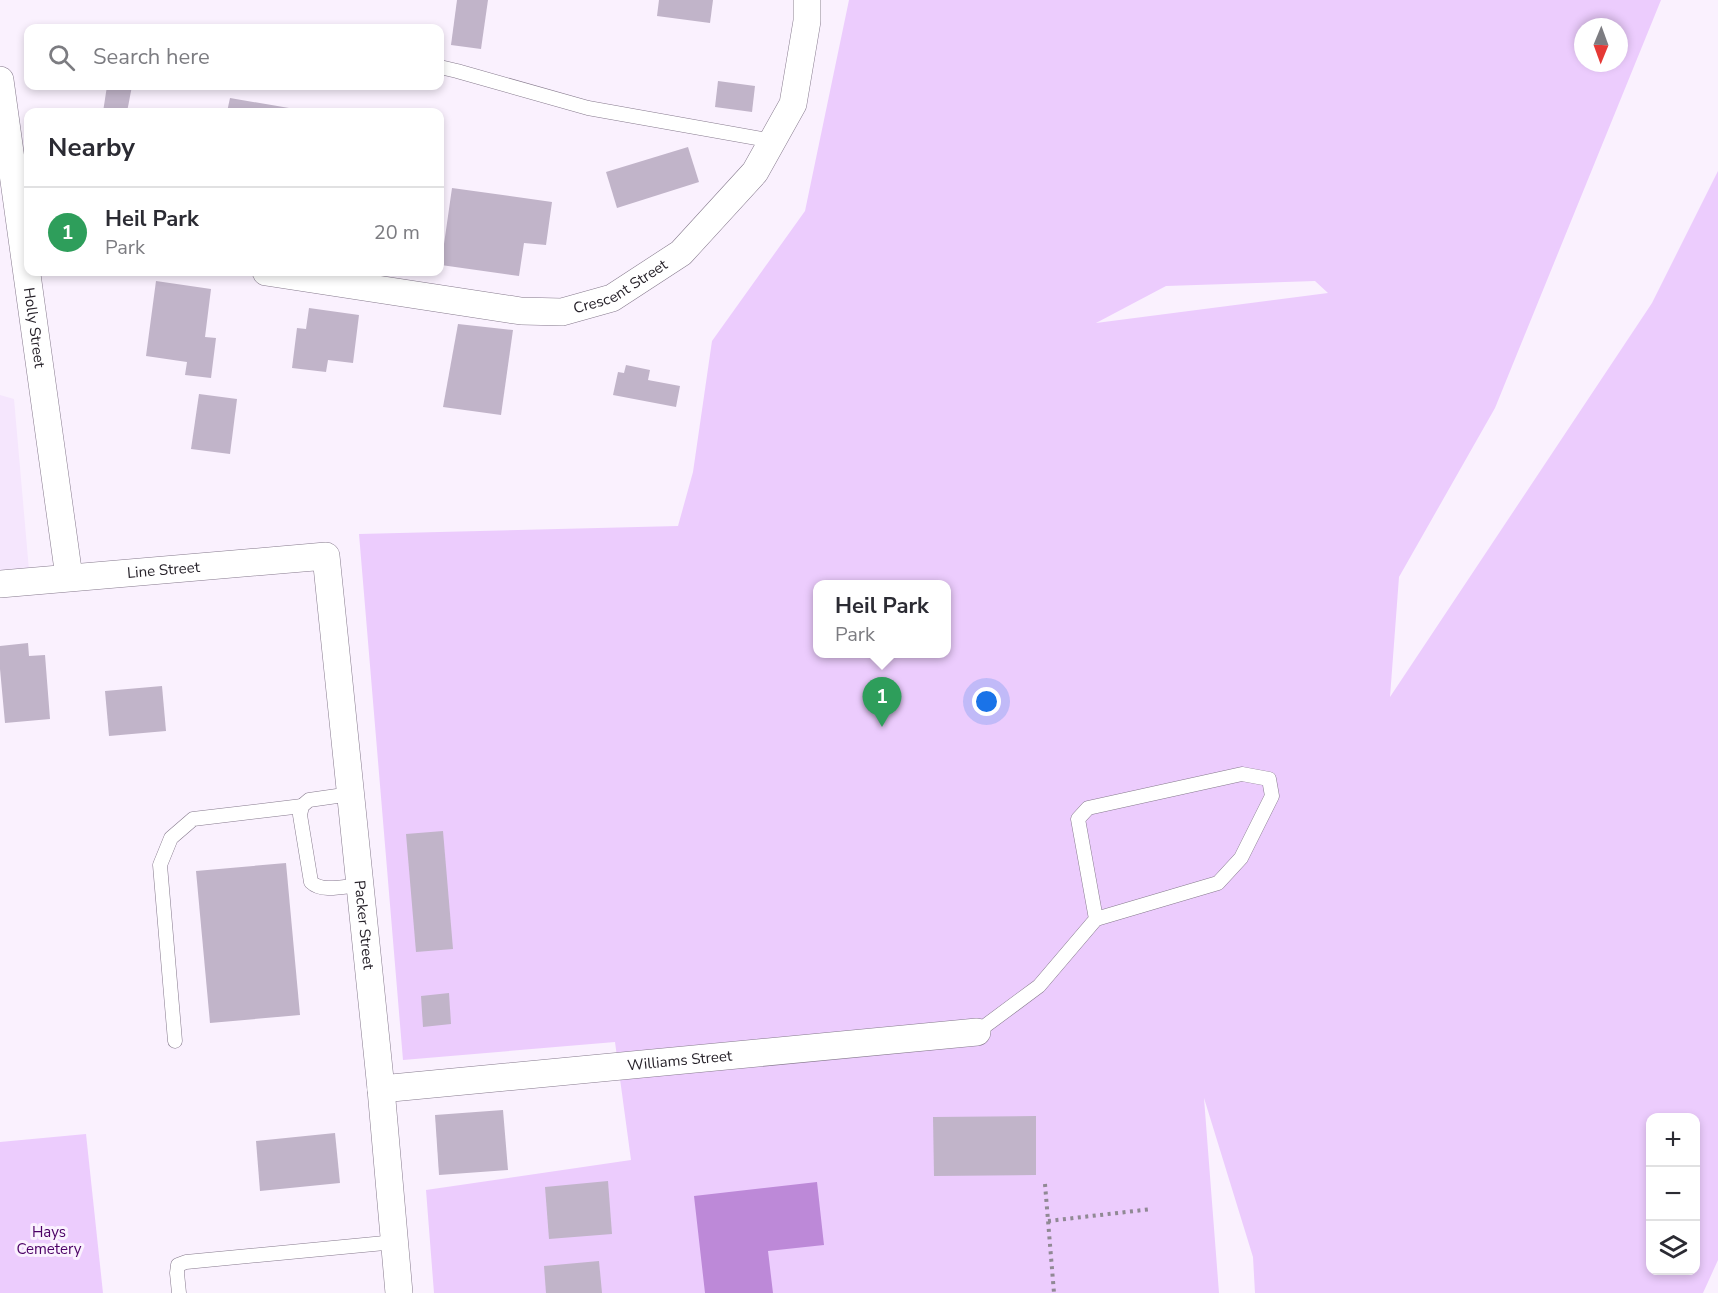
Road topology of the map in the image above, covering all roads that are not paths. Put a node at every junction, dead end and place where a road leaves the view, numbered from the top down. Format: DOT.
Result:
graph roads {
  1 [pos="807,0"];
  2 [pos="444,68"];
  3 [pos="0,91"];
  4 [pos="773,141"];
  5 [pos="24,228"];
  6 [pos="30,276"];
  7 [pos="292,276"];
  8 [pos="326,556"];
  9 [pos="69,577"];
  10 [pos="0,584"];
  11 [pos="351,794"];
  12 [pos="302,806"];
  13 [pos="360,885"];
  14 [pos="1096,920"];
  15 [pos="977,1032"];
  16 [pos="176,1041"];
  17 [pos="381,1089"];
  18 [pos="395,1242"];
  19 [pos="179,1293"];
  20 [pos="399,1293"];
  1 -- 4 [label="street, Crescent Street"];
  2 -- 4 [label="lane"];
  3 -- 5 [label="street, Holly Street"];
  4 -- 7 [label="street, Crescent Street"];
  6 -- 9 [label="street, Holly Street"];
  8 -- 9 [label="street, Line Street"];
  8 -- 11 [label="street, Packer Street"];
  9 -- 10 [label="street, Line Street"];
  11 -- 12 [label="lane"];
  11 -- 13 [label="street, Packer Street"];
  12 -- 13 [label="lane"];
  12 -- 16 [label="lane"];
  13 -- 17 [label="street, Packer Street"];
  14 -- 14 [label="lane"];
  14 -- 15 [label="lane"];
  15 -- 17 [label="street, Williams Street"];
  17 -- 18 [label="street, Packer Street"];
  18 -- 19 [label="lane"];
  18 -- 20 [label="street, Packer Street"];
}
